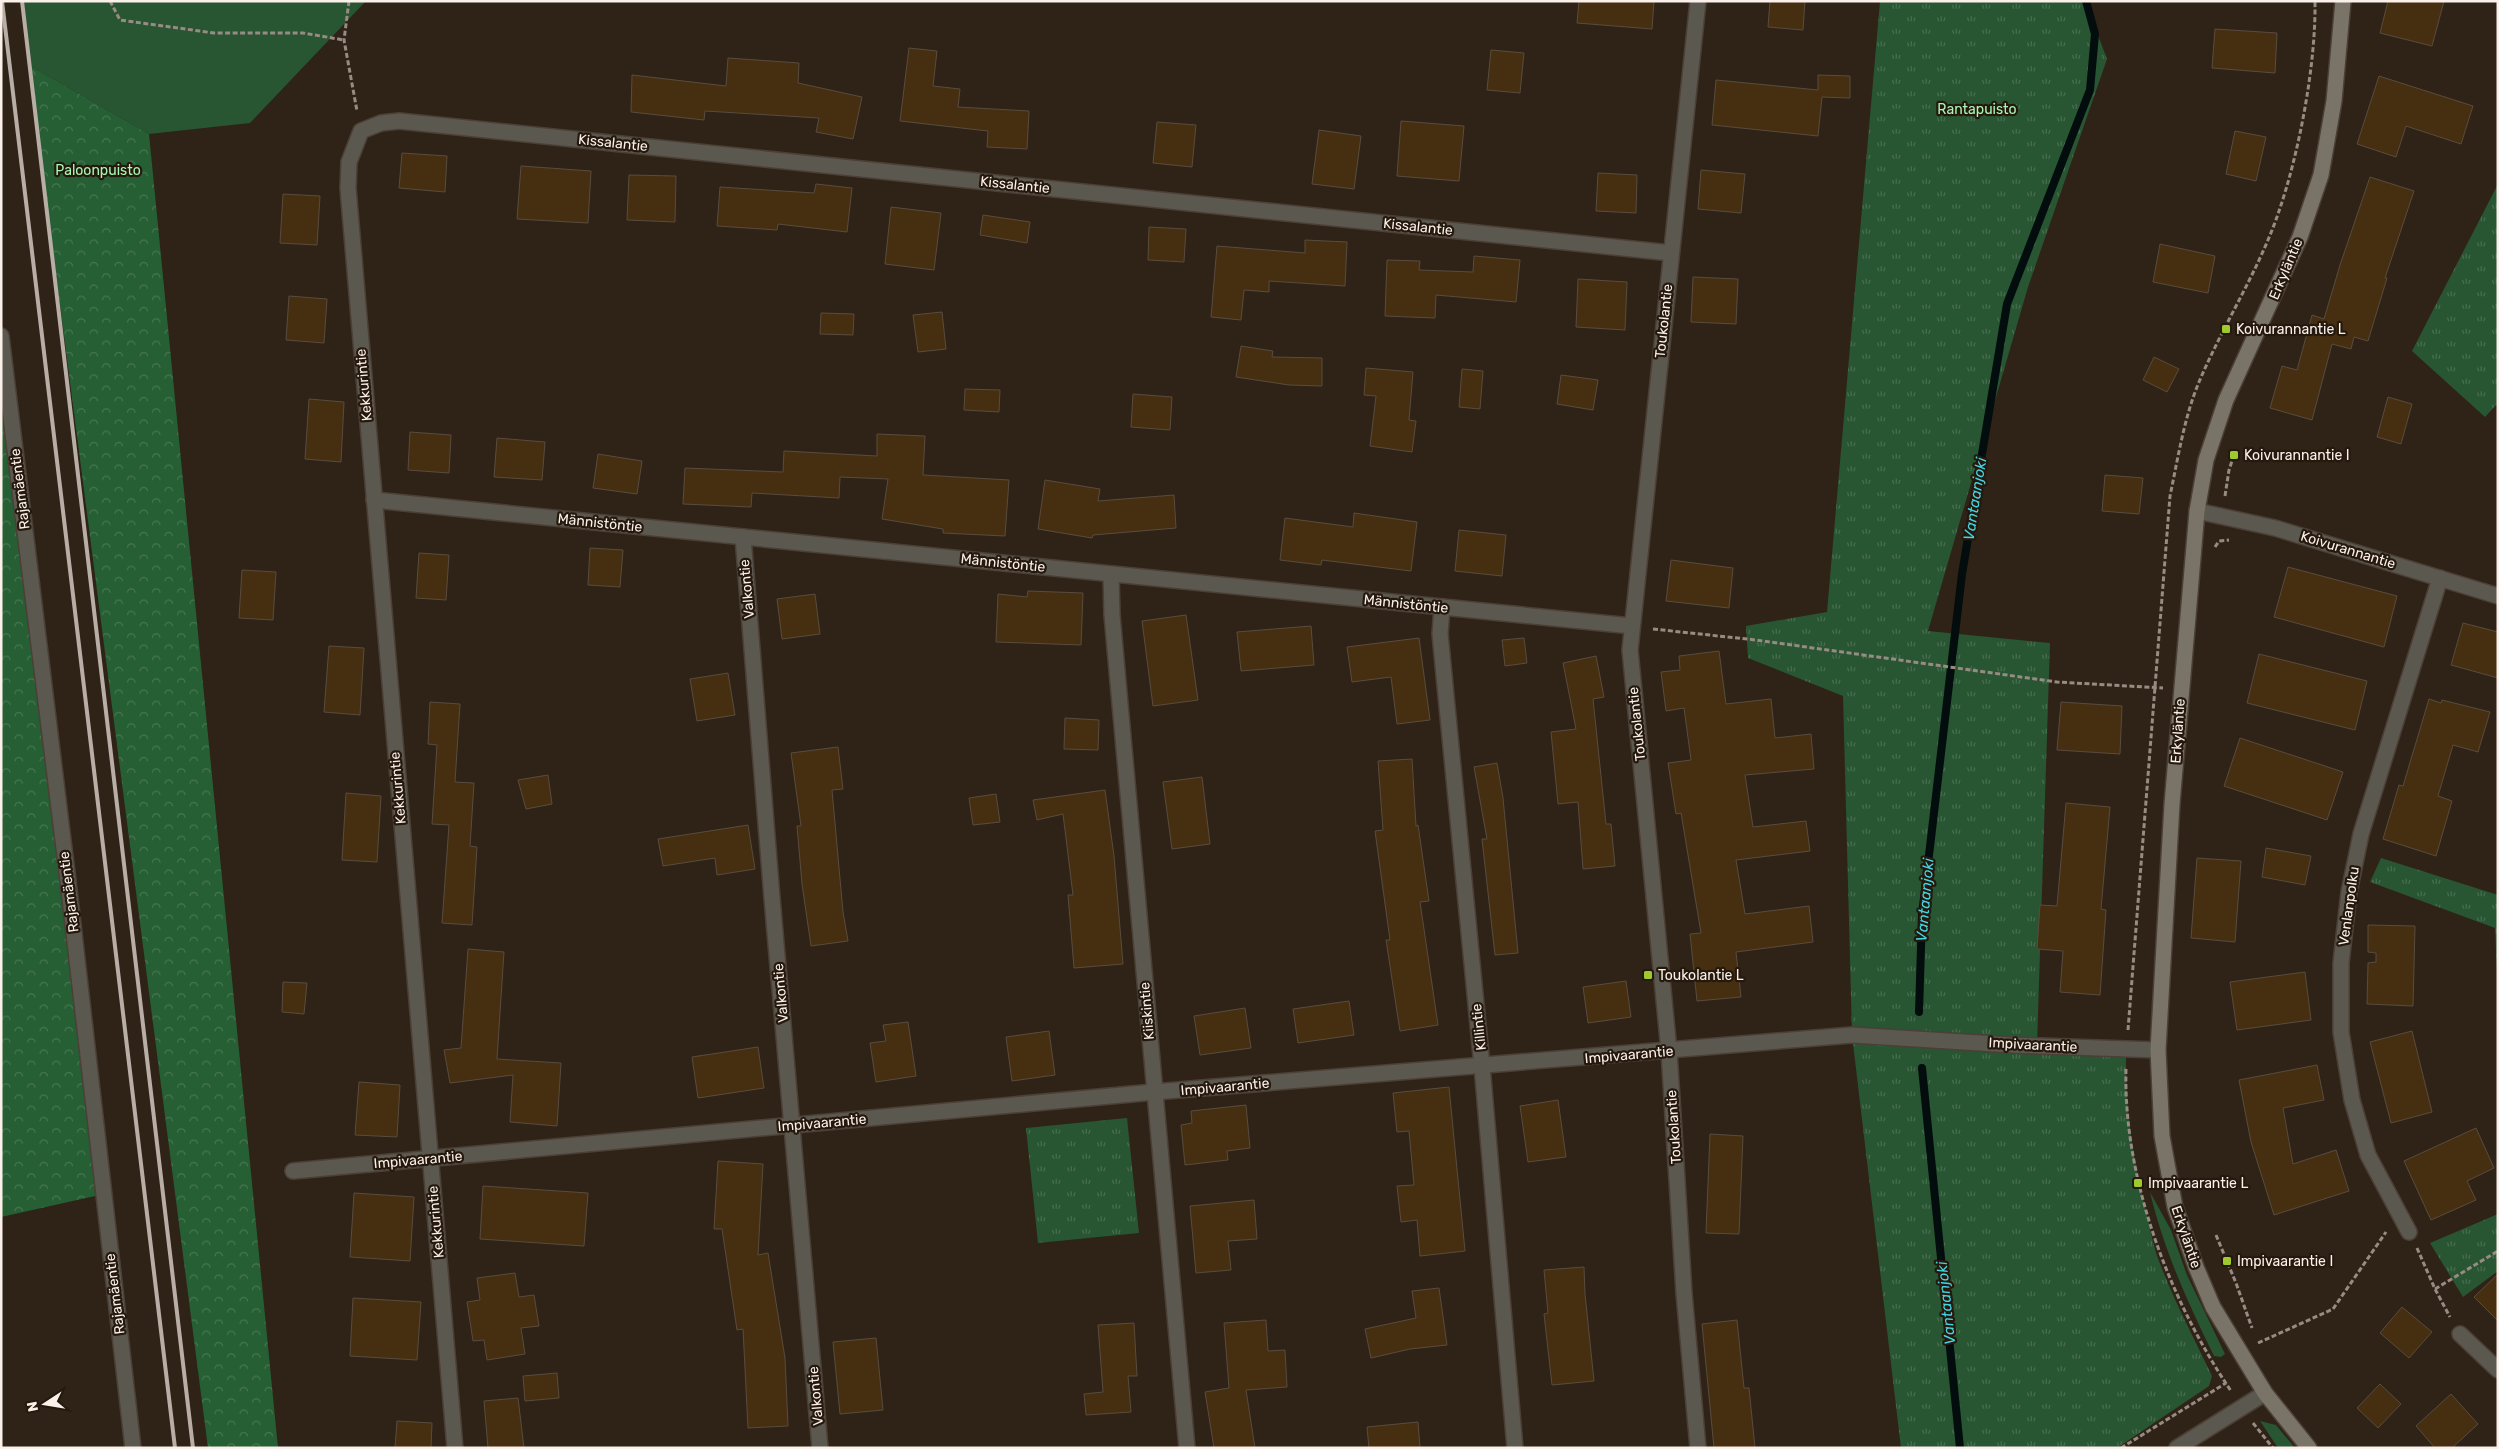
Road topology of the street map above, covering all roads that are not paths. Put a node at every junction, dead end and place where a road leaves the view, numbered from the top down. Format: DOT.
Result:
graph roads {
  1 [pos="1698,1"];
  2 [pos="2344,1"];
  3 [pos="361,131"];
  4 [pos="1671,253"];
  5 [pos="1,336"];
  6 [pos="374,500"];
  7 [pos="2197,511"];
  8 [pos="743,537"];
  9 [pos="1111,574"];
  10 [pos="2440,578"];
  11 [pos="2498,596"];
  12 [pos="1442,607"];
  13 [pos="1632,626"];
  14 [pos="2158,1050"];
  15 [pos="1669,1052"];
  16 [pos="1482,1066"];
  17 [pos="1154,1092"];
  18 [pos="793,1126"];
  19 [pos="430,1159"];
  20 [pos="293,1171"];
  21 [pos="2409,1232"];
  22 [pos="2460,1334"];
  23 [pos="2498,1370"];
  24 [pos="2265,1393"];
  25 [pos="133,1448"];
  26 [pos="455,1448"];
  27 [pos="820,1448"];
  28 [pos="1187,1448"];
  29 [pos="1515,1448"];
  30 [pos="1698,1448"];
  31 [pos="2177,1448"];
  32 [pos="2309,1448"];
  1 -- 4 [label="street, Toukolantie"];
  2 -- 7 [label="street, Erkyläntie"];
  3 -- 4 [label="street, Kissalantie"];
  3 -- 6 [label="street, Kekkurintie"];
  4 -- 13 [label="street, Toukolantie"];
  5 -- 25 [label="street, Rajamäentie"];
  6 -- 8 [label="street, Männistöntie"];
  6 -- 19 [label="street, Kekkurintie"];
  7 -- 10 [label="street, Koivurannantie"];
  7 -- 14 [label="street, Erkyläntie"];
  8 -- 9 [label="street, Männistöntie"];
  8 -- 18 [label="street, Valkontie"];
  9 -- 12 [label="street, Männistöntie"];
  9 -- 17 [label="street, Kiiskintie"];
  10 -- 11 [label="street, Koivurannantie"];
  10 -- 21 [label="street, Venlanpolku"];
  12 -- 13 [label="street, Männistöntie"];
  12 -- 16 [label="street, Killintie"];
  13 -- 15 [label="street, Toukolantie"];
  14 -- 15 [label="street, Impivaarantie"];
  14 -- 24 [label="street, Erkyläntie"];
  15 -- 16 [label="street, Impivaarantie"];
  15 -- 30 [label="street, Toukolantie"];
  16 -- 17 [label="street, Impivaarantie"];
  16 -- 29 [label="street, Killintie"];
  17 -- 18 [label="street, Impivaarantie"];
  17 -- 28 [label="street, Kiiskintie"];
  18 -- 19 [label="street, Impivaarantie"];
  18 -- 27 [label="street, Valkontie"];
  19 -- 20 [label="street, Impivaarantie"];
  19 -- 26 [label="street, Kekkurintie"];
  22 -- 23 [label="street"];
  24 -- 31 [label="street"];
  24 -- 32 [label="street, Erkyläntie"];
}
